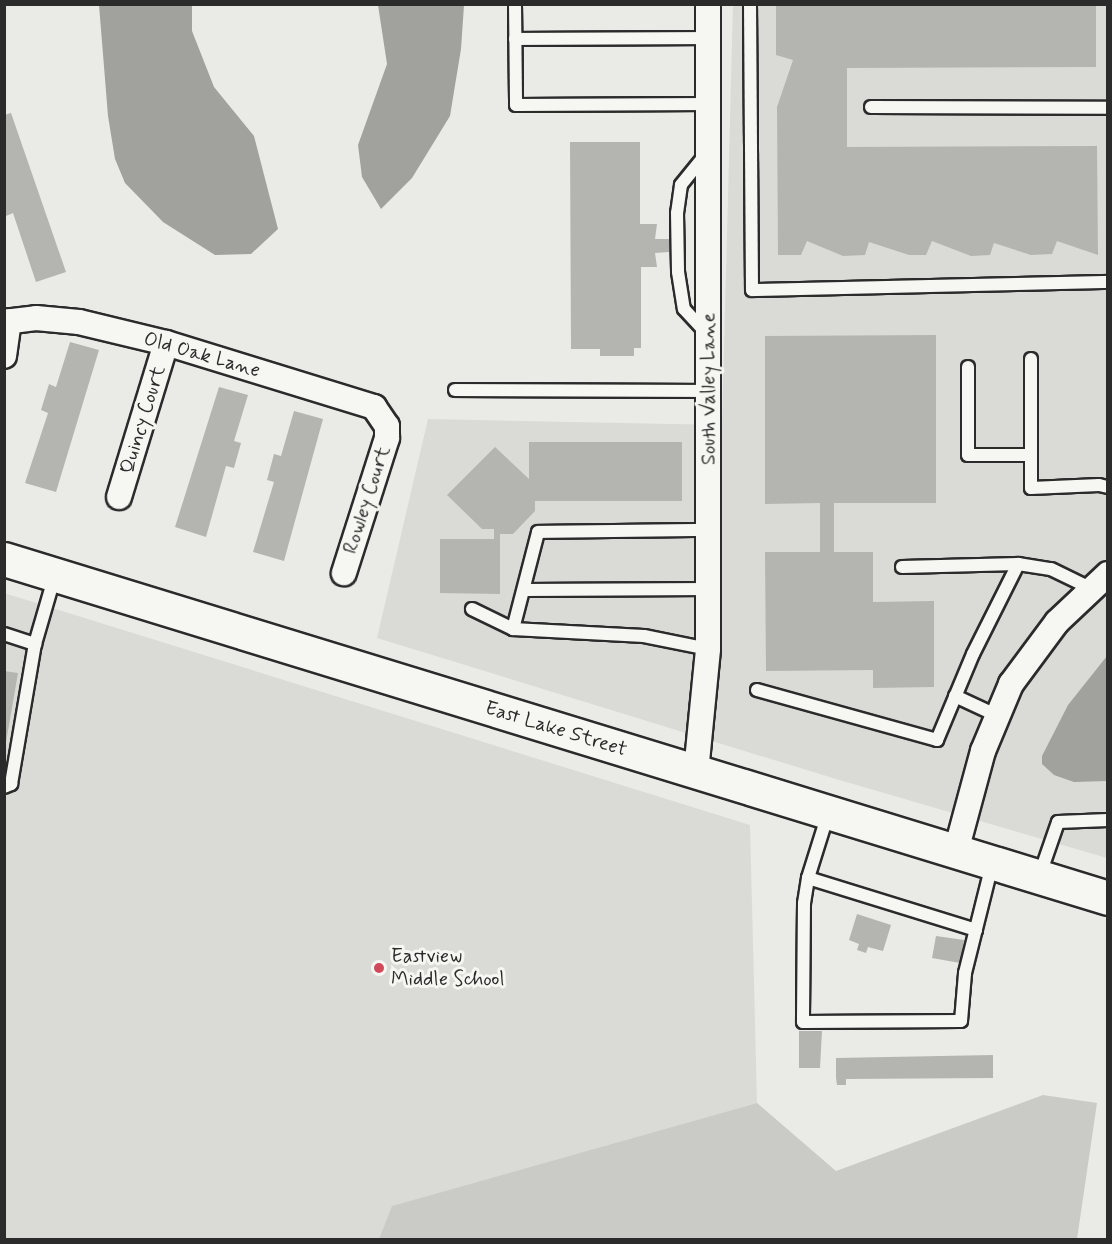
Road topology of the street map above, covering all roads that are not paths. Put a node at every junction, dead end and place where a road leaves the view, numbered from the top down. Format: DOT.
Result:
graph roads {
  1 [pos="515,4"];
  2 [pos="708,4"];
  3 [pos="750,4"];
  4 [pos="708,38"];
  5 [pos="515,39"];
  6 [pos="708,104"];
  7 [pos="871,107"];
  8 [pos="1107,108"];
  9 [pos="1107,282"];
  10 [pos="7,322"];
  11 [pos="166,343"];
  12 [pos="4,356"];
  13 [pos="1031,359"];
  14 [pos="968,367"];
  15 [pos="455,390"];
  16 [pos="708,391"];
  17 [pos="387,426"];
  18 [pos="1031,455"];
  19 [pos="1107,487"];
  20 [pos="119,497"];
  21 [pos="709,530"];
  22 [pos="4,559"];
  23 [pos="1018,564"];
  24 [pos="902,567"];
  25 [pos="344,573"];
  26 [pos="55,575"];
  27 [pos="1100,581"];
  28 [pos="709,589"];
  29 [pos="524,590"];
  30 [pos="472,609"];
  31 [pos="513,629"];
  32 [pos="4,634"];
  33 [pos="35,644"];
  34 [pos="708,649"];
  35 [pos="757,690"];
  36 [pos="955,696"];
  37 [pos="996,715"];
  38 [pos="696,772"];
  39 [pos="4,787"];
  40 [pos="828,813"];
  41 [pos="1107,820"];
  42 [pos="956,851"];
  43 [pos="993,862"];
  44 [pos="1039,877"];
  45 [pos="808,878"];
  46 [pos="1107,898"];
  47 [pos="976,930"];
  1 -- 5 [label="lane"];
  2 -- 4 [label="street, South Valley Lane"];
  3 -- 9 [label="lane"];
  4 -- 5 [label="lane"];
  4 -- 6 [label="street, South Valley Lane"];
  5 -- 6 [label="lane"];
  6 -- 16 [label="street, South Valley Lane"];
  7 -- 8 [label="lane"];
  10 -- 11 [label="street, Old Oak Lane"];
  10 -- 12 [label="street"];
  11 -- 17 [label="street, Old Oak Lane"];
  11 -- 20 [label="street, Quincy Court"];
  13 -- 18 [label="lane"];
  14 -- 18 [label="lane"];
  15 -- 16 [label="lane"];
  16 -- 21 [label="street, South Valley Lane"];
  17 -- 25 [label="street, Rowley Court"];
  18 -- 19 [label="lane"];
  21 -- 28 [label="street, South Valley Lane"];
  21 -- 29 [label="lane"];
  22 -- 26 [label="highway, East Lake Street"];
  23 -- 24 [label="lane"];
  23 -- 27 [label="lane"];
  23 -- 36 [label="lane"];
  26 -- 33 [label="lane"];
  26 -- 38 [label="highway, East Lake Street"];
  27 -- 37 [label="street"];
  28 -- 29 [label="lane"];
  28 -- 34 [label="street, South Valley Lane"];
  29 -- 31 [label="lane"];
  30 -- 31 [label="lane"];
  31 -- 34 [label="lane"];
  32 -- 33 [label="lane"];
  33 -- 39 [label="lane"];
  34 -- 38 [label="street, South Valley Lane"];
  35 -- 36 [label="lane"];
  36 -- 37 [label="lane"];
  37 -- 42 [label="street"];
  38 -- 40 [label="highway, East Lake Street"];
  40 -- 42 [label="highway, East Lake Street"];
  40 -- 45 [label="lane"];
  41 -- 44 [label="lane"];
  42 -- 43 [label="highway, East Lake Street"];
  43 -- 44 [label="highway, East Lake Street"];
  43 -- 47 [label="lane"];
  44 -- 46 [label="highway, East Lake Street"];
  45 -- 47 [label="lane"];
  45 -- 47 [label="lane"];
}
